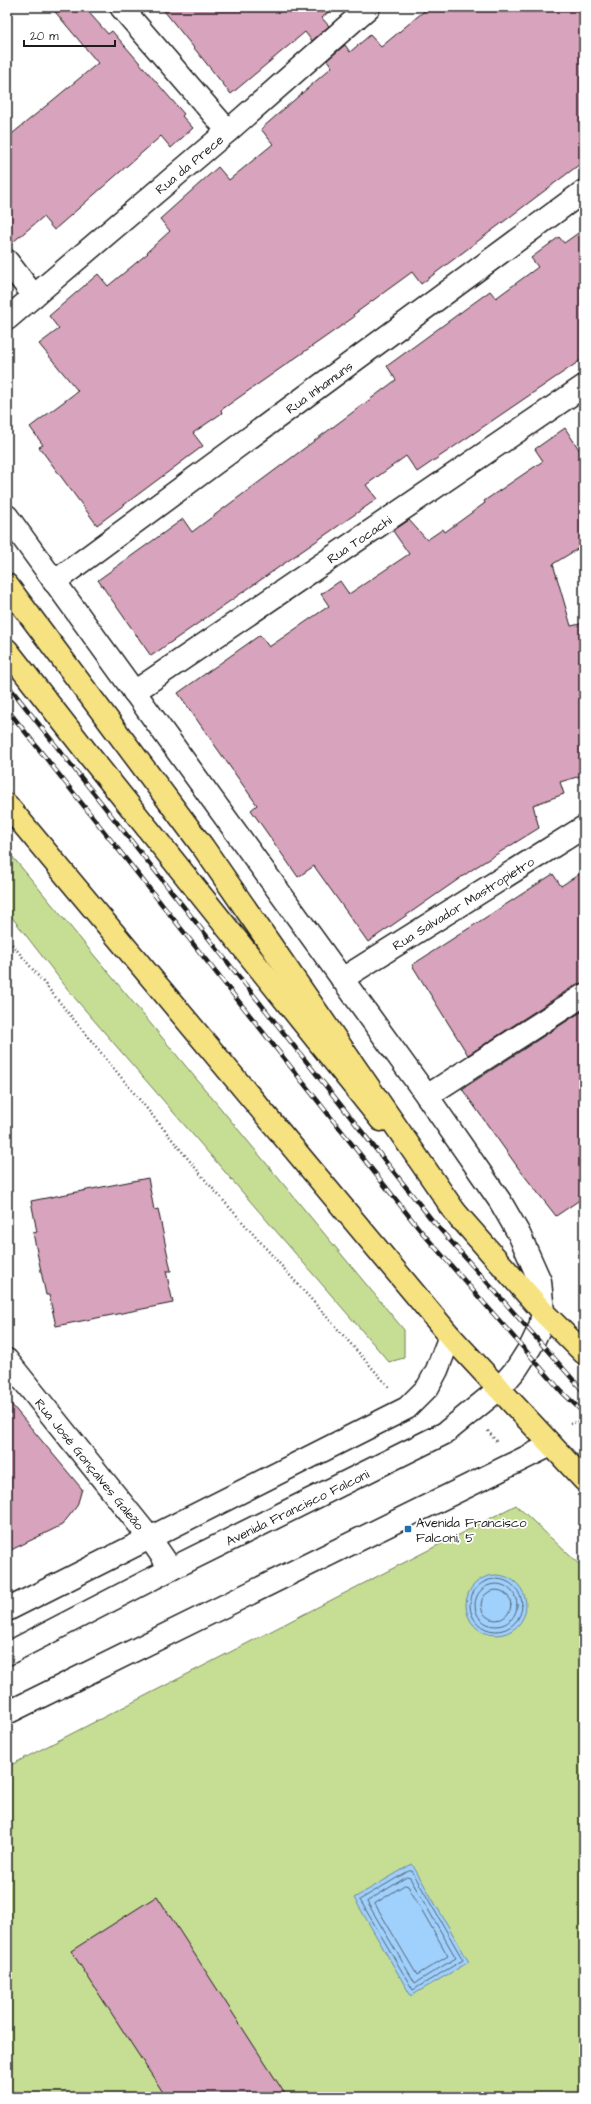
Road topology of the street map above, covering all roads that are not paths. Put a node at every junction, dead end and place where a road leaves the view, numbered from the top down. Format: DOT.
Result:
graph roads {
  1 [pos="121,7"];
  2 [pos="369,7"];
  3 [pos="228,131"];
  4 [pos="584,191"];
  5 [pos="7,261"];
  6 [pos="34,296"];
  7 [pos="7,319"];
  8 [pos="584,386"];
  9 [pos="7,516"];
  10 [pos="54,582"];
  11 [pos="7,585"];
  12 [pos="7,650"];
  13 [pos="134,692"];
  14 [pos="7,805"];
  15 [pos="584,827"];
  16 [pos="342,979"];
  17 [pos="584,995"];
  18 [pos="428,1096"];
  19 [pos="460,1219"];
  20 [pos="542,1312"];
  21 [pos="450,1336"];
  22 [pos="584,1353"];
  23 [pos="7,1360"];
  24 [pos="499,1389"];
  25 [pos="550,1445"];
  26 [pos="584,1480"];
  27 [pos="149,1537"];
  28 [pos="171,1569"];
  29 [pos="7,1610"];
  30 [pos="7,1654"];
  31 [pos="7,1713"];
  1 -- 3 [label="street"];
  2 -- 3 [label="street, Rua da Prece"];
  3 -- 6 [label="street, Rua da Prece"];
  4 -- 10 [label="street, Rua Inhamuns"];
  5 -- 6 [label="street"];
  6 -- 7 [label="street, Rua da Prece"];
  8 -- 13 [label="street, Rua Tocachi"];
  9 -- 10 [label="street, Avenida Francisco Falconi"];
  10 -- 13 [label="street, Avenida Francisco Falconi"];
  11 -- 19 [label="main road"];
  12 -- 19 [label="main road"];
  13 -- 16 [label="street, Avenida Francisco Falconi"];
  14 -- 21 [label="main road"];
  15 -- 16 [label="street, Rua Salvador Mastropietro"];
  16 -- 18 [label="street, Avenida Francisco Falconi"];
  17 -- 18 [label="street"];
  18 -- 20 [label="street, Avenida Francisco Falconi"];
  19 -- 20 [label="main road"];
  20 -- 22 [label="main road"];
  20 -- 24 [label="street, Avenida Francisco Falconi"];
  21 -- 24 [label="main road"];
  21 -- 27 [label="street"];
  23 -- 27 [label="street, Rua José Gonçalves Galeão"];
  24 -- 25 [label="main road"];
  24 -- 28 [label="street, Avenida Francisco Falconi"];
  25 -- 26 [label="main road"];
  25 -- 31 [label="street"];
  27 -- 28 [label="street, Rua José Gonçalves Galeão"];
  27 -- 29 [label="street"];
  28 -- 30 [label="street, Avenida Francisco Falconi"];
}
